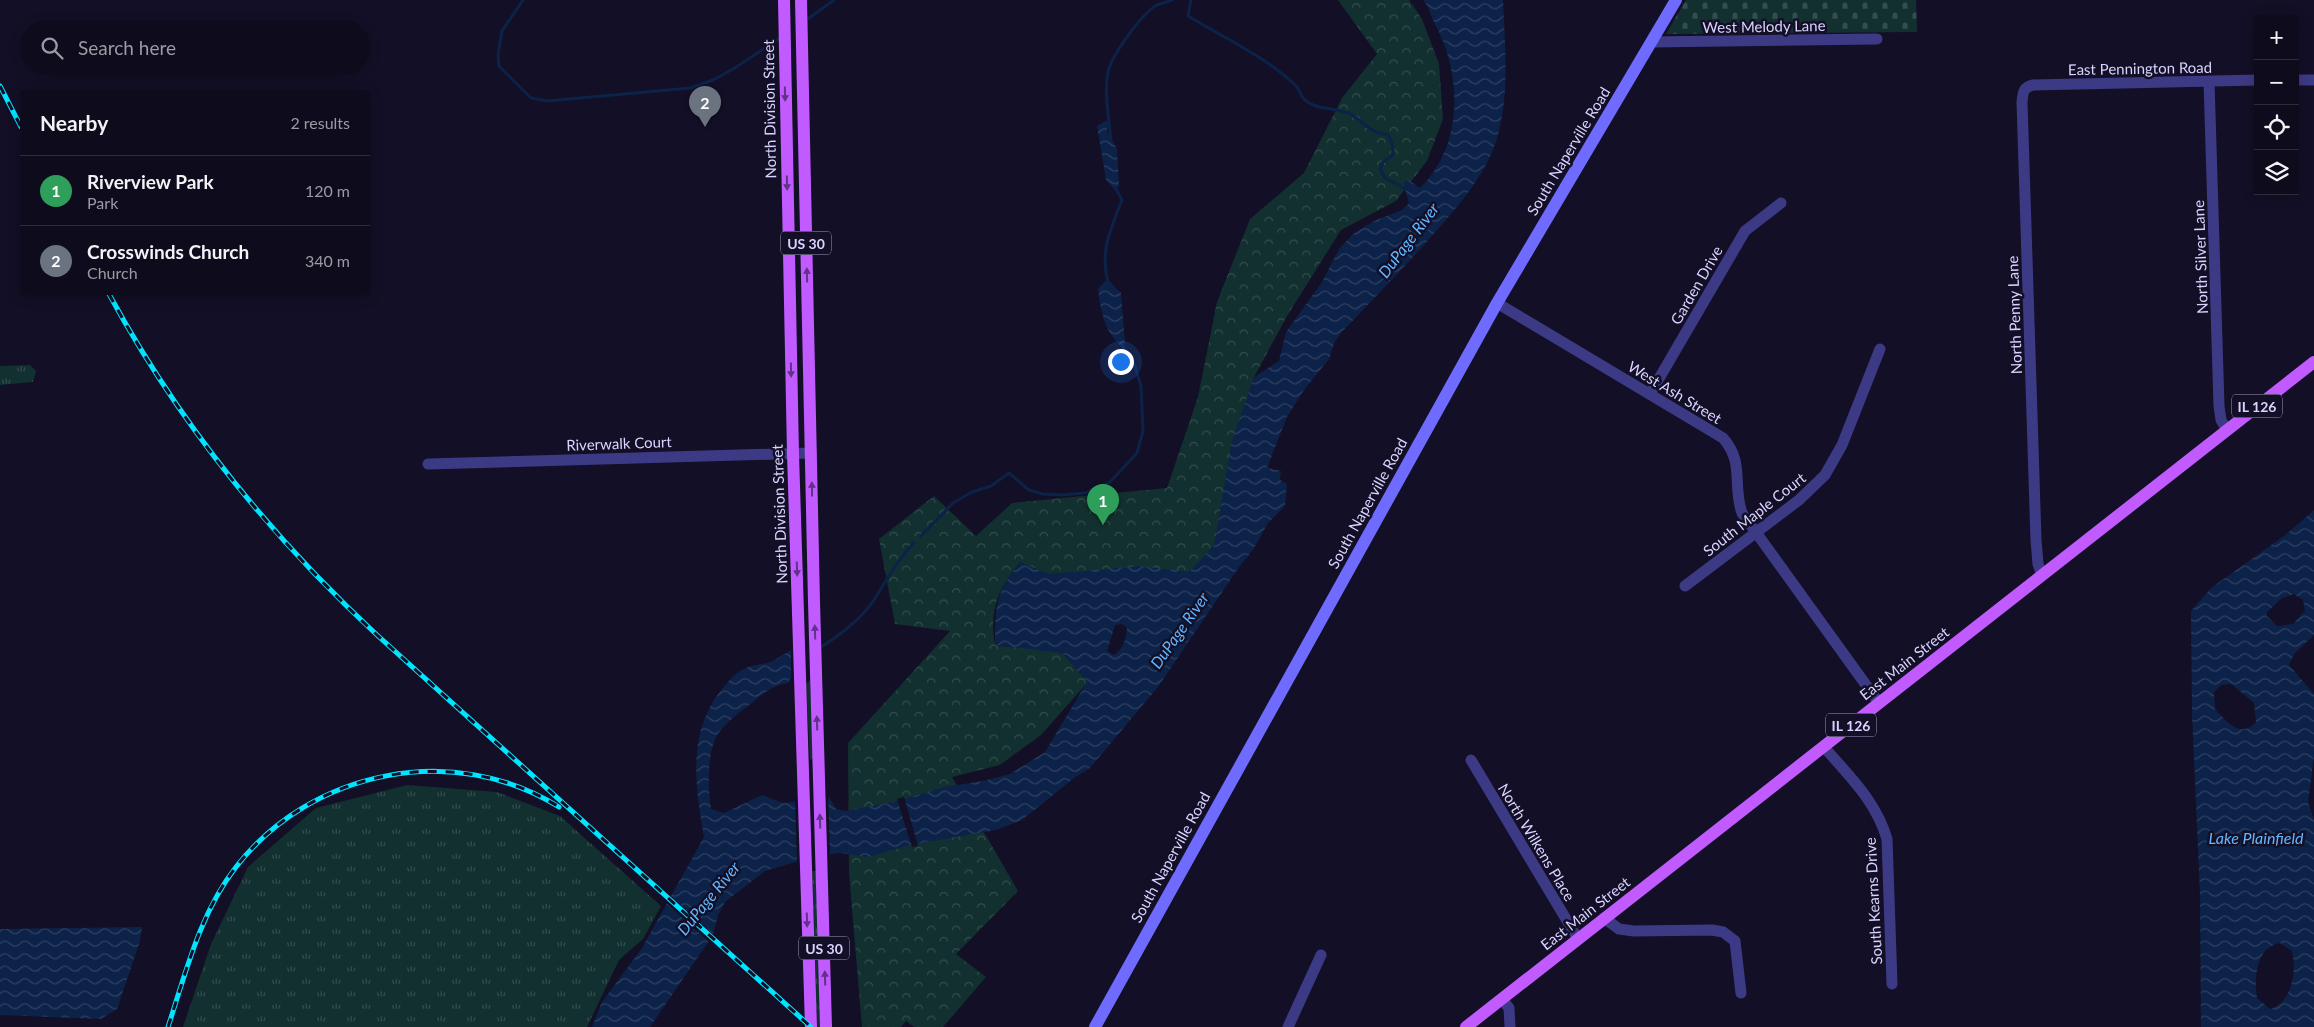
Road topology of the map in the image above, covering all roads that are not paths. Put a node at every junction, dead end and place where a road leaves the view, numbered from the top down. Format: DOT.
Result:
graph roads {
  1 [pos="1676,0"];
  2 [pos="801,2"];
  3 [pos="784,6"];
  4 [pos="1877,39"];
  5 [pos="1651,42"];
  6 [pos="2254,80"];
  7 [pos="2299,80"];
  8 [pos="2314,80"];
  9 [pos="2209,81"];
  10 [pos="2024,90"];
  11 [pos="786,163"];
  12 [pos="804,163"];
  13 [pos="1781,203"];
  14 [pos="1497,303"];
  15 [pos="1880,349"];
  16 [pos="2314,362"];
  17 [pos="1650,394"];
  18 [pos="2227,430"];
  19 [pos="793,454"];
  20 [pos="811,454"];
  21 [pos="428,464"];
  22 [pos="1756,533"];
  23 [pos="2042,574"];
  24 [pos="1685,586"];
  25 [pos="1879,703"];
  26 [pos="1824,747"];
  27 [pos="1471,760"];
  28 [pos="1604,918"];
  29 [pos="1578,939"];
  30 [pos="1321,954"];
  31 [pos="1892,984"];
  32 [pos="1741,993"];
  33 [pos="1502,999"];
  34 [pos="811,1027"];
  35 [pos="826,1027"];
  36 [pos="1095,1027"];
  37 [pos="1288,1027"];
  38 [pos="1466,1027"];
  39 [pos="1510,1027"];
  1 -- 5 [label="main road, South Naperville Road"];
  2 -- 12 [label="main road, US 30"];
  3 -- 11 [label="main road, North Division Street / US 30, one-way"];
  4 -- 5 [label="street, West Melody Lane"];
  5 -- 14 [label="main road, South Naperville Road"];
  6 -- 9 [label="street, East Pennington Road"];
  7 -- 8 [label="street"];
  9 -- 10 [label="street, East Pennington Road"];
  9 -- 18 [label="street, North Silver Lane"];
  10 -- 23 [label="street, North Penny Lane"];
  11 -- 12 [label="main road"];
  11 -- 19 [label="main road, North Division Street / US 30, one-way"];
  20 -- 12 [label="main road, US 30, one-way"];
  13 -- 17 [label="street, Garden Drive"];
  14 -- 17 [label="street, West Ash Street"];
  14 -- 36 [label="main road, South Naperville Road"];
  15 -- 22 [label="street, South Maple Court"];
  16 -- 18 [label="main road, East Main Street / IL 126"];
  17 -- 22 [label="street, West Ash Street"];
  18 -- 23 [label="main road, East Main Street / IL 126"];
  19 -- 20 [label="street, Riverwalk Court"];
  19 -- 21 [label="street, Riverwalk Court"];
  19 -- 34 [label="main road, North Division Street / US 30, one-way"];
  35 -- 20 [label="main road, US 30, one-way"];
  22 -- 24 [label="street, South Maple Court"];
  22 -- 25 [label="street, West Ash Street"];
  23 -- 25 [label="main road, East Main Street / IL 126"];
  25 -- 26 [label="main road, East Main Street / IL 126"];
  26 -- 28 [label="main road, East Main Street / IL 126"];
  26 -- 31 [label="street, South Kearns Drive"];
  27 -- 29 [label="street, North Wilkens Place"];
  28 -- 29 [label="main road, East Main Street / IL 126"];
  28 -- 32 [label="street"];
  29 -- 33 [label="main road, East Main Street / IL 126"];
  30 -- 37 [label="street"];
  33 -- 38 [label="main road, East Main Street / IL 126"];
  33 -- 39 [label="street"];
}
